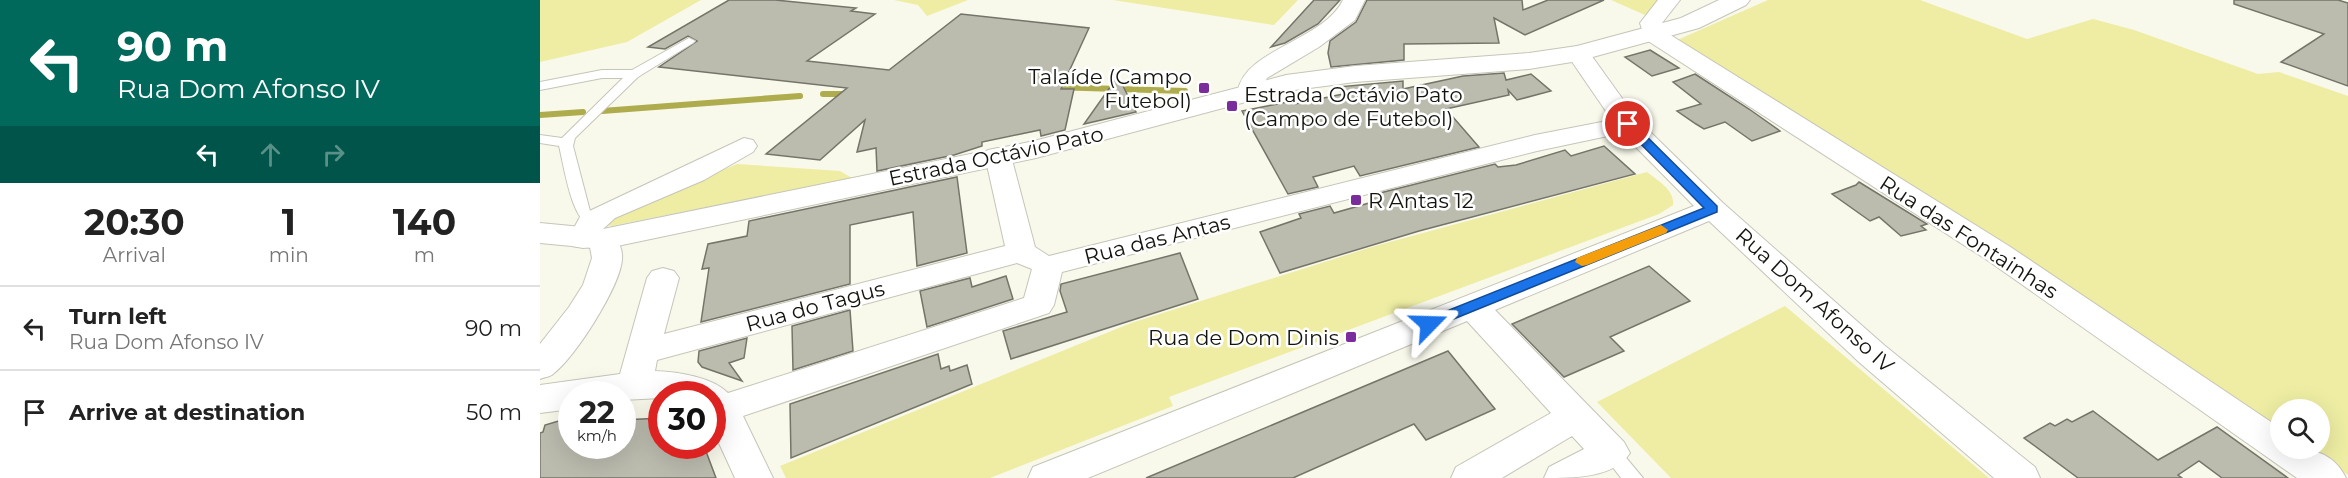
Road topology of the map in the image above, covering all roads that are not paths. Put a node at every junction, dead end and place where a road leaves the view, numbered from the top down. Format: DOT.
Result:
graph roads {
  1 [pos="1354,0"];
  2 [pos="1669,0"];
  3 [pos="1738,0"];
  4 [pos="1653,34"];
  5 [pos="689,41"];
  6 [pos="1578,53"];
  7 [pos="634,74"];
  8 [pos="540,86"];
  9 [pos="1251,91"];
  10 [pos="1628,124"];
  11 [pos="540,139"];
  12 [pos="567,143"];
  13 [pos="744,146"];
  14 [pos="998,156"];
  15 [pos="1713,209"];
  16 [pos="540,233"];
  17 [pos="592,233"];
  18 [pos="1034,259"];
  19 [pos="663,278"];
  20 [pos="1472,306"];
  21 [pos="540,366"];
  22 [pos="639,368"];
  23 [pos="608,381"];
  24 [pos="667,381"];
  25 [pos="558,397"];
  26 [pos="726,397"];
  27 [pos="540,399"];
  28 [pos="1576,416"];
  29 [pos="726,425"];
  30 [pos="2270,440"];
  31 [pos="2298,459"];
  32 [pos="1622,465"];
  33 [pos="754,478"];
  34 [pos="1047,478"];
  35 [pos="1470,478"];
  36 [pos="1563,478"];
  37 [pos="2021,478"];
  38 [pos="2326,478"];
  1 -- 9 [label="street"];
  2 -- 4 [label="street"];
  3 -- 4 [label="street, Estrada Octávio Pato"];
  4 -- 6 [label="street, Estrada Octávio Pato"];
  4 -- 30 [label="street, Rua das Fontainhas"];
  5 -- 7 [label="lane"];
  6 -- 9 [label="street, Estrada Octávio Pato"];
  6 -- 10 [label="street, Rua Dom Afonso IV"];
  7 -- 8 [label="lane"];
  7 -- 12 [label="lane"];
  9 -- 14 [label="street, Estrada Octávio Pato"];
  10 -- 15 [label="street, Rua Dom Afonso IV"];
  10 -- 18 [label="street, Rua das Antas"];
  11 -- 12 [label="lane"];
  12 -- 17 [label="lane"];
  13 -- 17 [label="street"];
  14 -- 17 [label="street, Estrada Octávio Pato"];
  14 -- 18 [label="street"];
  15 -- 20 [label="street"];
  15 -- 37 [label="street, Rua Dom Afonso IV"];
  16 -- 17 [label="street, Estrada Octávio Pato"];
  17 -- 21 [label="street"];
  18 -- 22 [label="street, Rua do Tagus"];
  18 -- 26 [label="street"];
  19 -- 22 [label="street"];
  20 -- 28 [label="street"];
  20 -- 34 [label="street"];
  22 -- 23 [label="street"];
  22 -- 24 [label="street"];
  25 -- 27 [label="street"];
  28 -- 32 [label="street"];
  28 -- 35 [label="street"];
  29 -- 33 [label="street"];
  31 -- 38 [label="street, Rua das Fontainhas"];
  32 -- 36 [label="street"];
}
